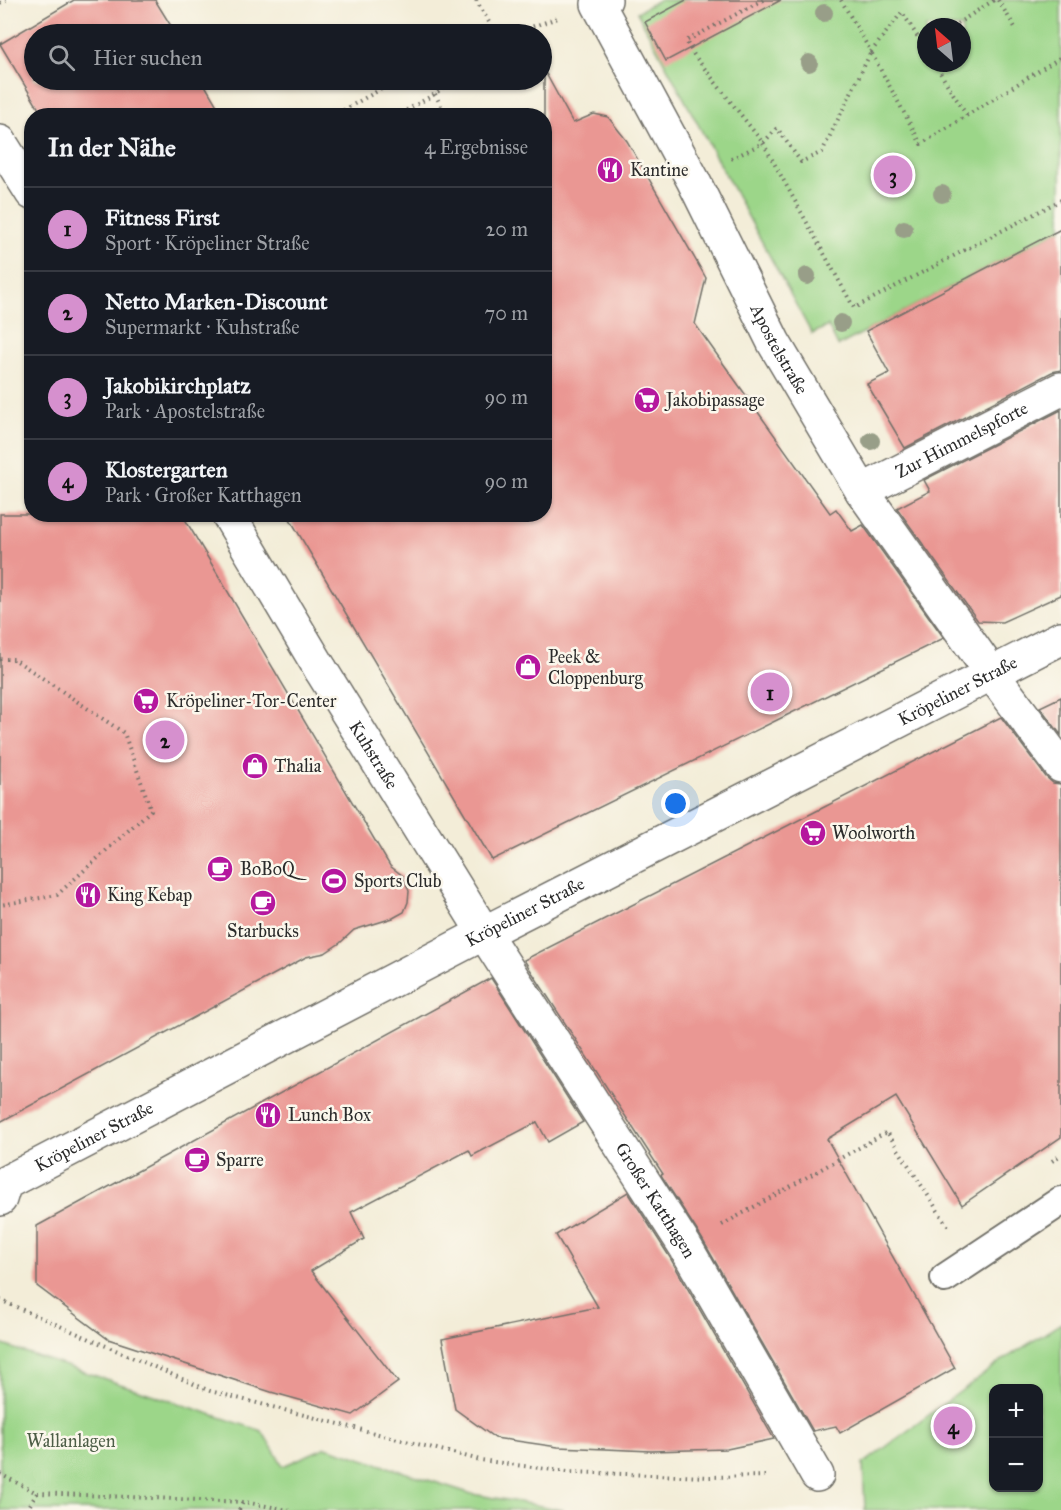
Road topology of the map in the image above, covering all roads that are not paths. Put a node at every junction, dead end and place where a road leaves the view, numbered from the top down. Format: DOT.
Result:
graph roads {
  1 [pos="601,2"];
  2 [pos="0,142"];
  3 [pos="24,180"];
  4 [pos="1061,389"];
  5 [pos="862,491"];
  6 [pos="233,522"];
  7 [pos="1061,638"];
  8 [pos="992,674"];
  9 [pos="1061,766"];
  10 [pos="484,933"];
  11 [pos="0,1199"];
  12 [pos="1061,1202"];
  13 [pos="945,1278"];
  14 [pos="817,1475"];
  1 -- 5 [label="street, Apostelstraße"];
  2 -- 3 [label="street"];
  4 -- 5 [label="street, Zur Himmelspforte"];
  5 -- 8 [label="street, Apostelstraße"];
  6 -- 10 [label="street, Kuhstraße"];
  7 -- 8 [label="street, Kröpeliner Straße"];
  8 -- 9 [label="street, Apostelstraße"];
  8 -- 10 [label="street, Kröpeliner Straße"];
  10 -- 11 [label="street, Kröpeliner Straße"];
  10 -- 14 [label="street, Großer Katthagen"];
  12 -- 13 [label="lane"];
}
